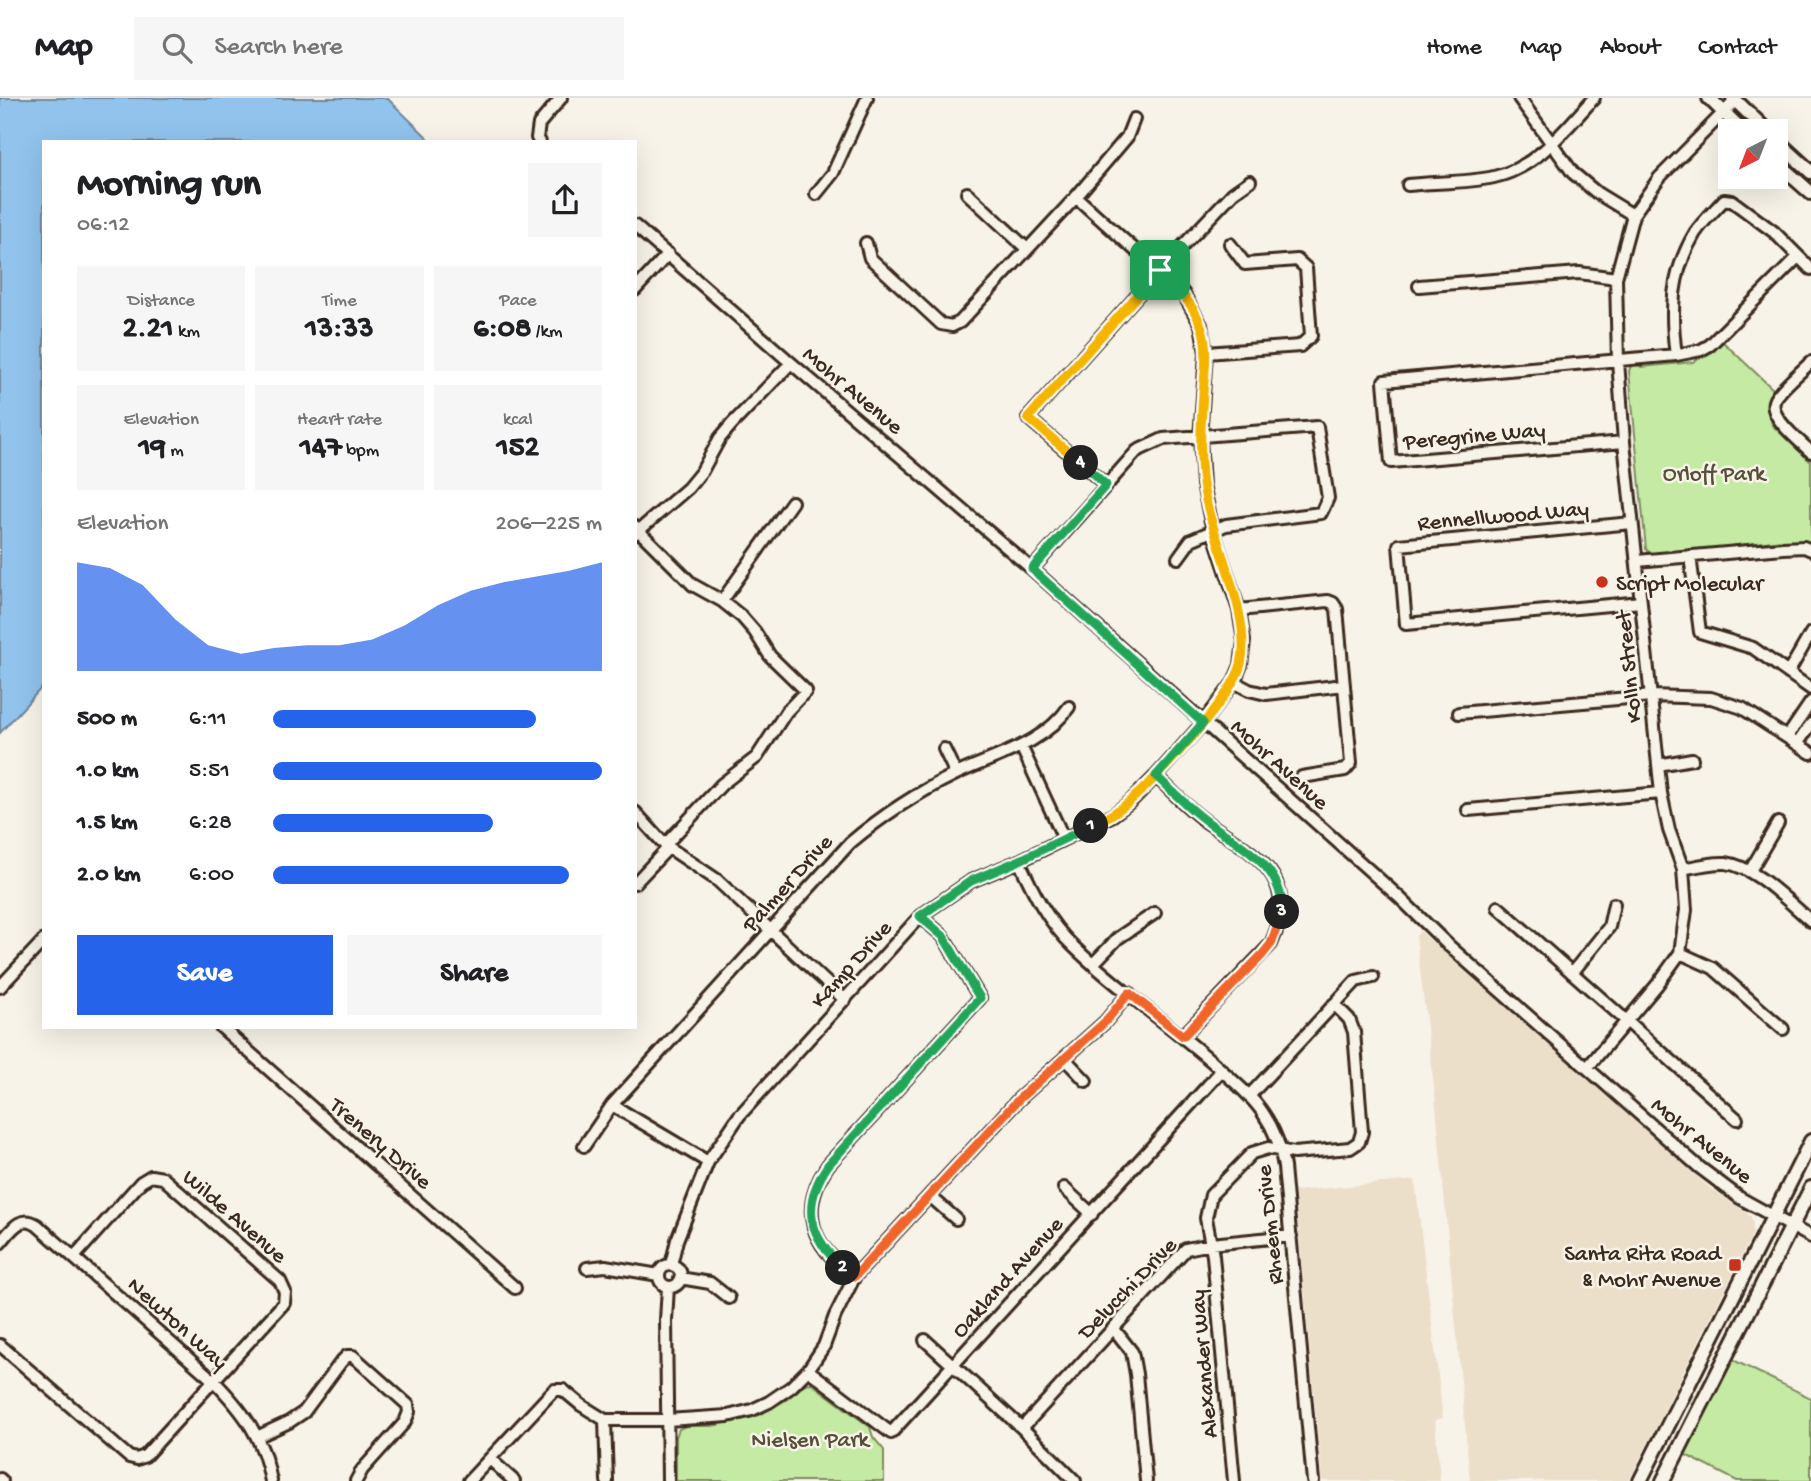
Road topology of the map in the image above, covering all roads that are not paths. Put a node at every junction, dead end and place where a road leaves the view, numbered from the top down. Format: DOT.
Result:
graph roads {
  1 [pos="561,98"];
  2 [pos="867,98"];
  3 [pos="1519,98"];
  4 [pos="1594,98"];
  5 [pos="1709,98"];
  6 [pos="1734,99"];
  7 [pos="1724,113"];
  8 [pos="1134,119"];
  9 [pos="1731,119"];
  10 [pos="1754,119"];
  11 [pos="538,140"];
  12 [pos="1552,144"];
  13 [pos="1788,151"];
  14 [pos="1811,172"];
  15 [pos="1788,173"];
  16 [pos="1250,181"];
  17 [pos="1408,185"];
  18 [pos="967,192"];
  19 [pos="1811,193"];
  20 [pos="816,194"];
  21 [pos="1076,197"];
  22 [pos="1633,215"];
  23 [pos="637,228"];
  24 [pos="866,243"];
  25 [pos="1230,244"];
  26 [pos="1027,249"];
  27 [pos="668,254"];
  28 [pos="1798,257"];
  29 [pos="1160,270"];
  30 [pos="1811,270"];
  31 [pos="1616,278"];
  32 [pos="1419,286"];
  33 [pos="637,288"];
  34 [pos="1206,353"];
  35 [pos="1676,355"];
  36 [pos="1618,361"];
  37 [pos="1811,362"];
  38 [pos="790,363"];
  39 [pos="1200,438"];
  40 [pos="1624,442"];
  41 [pos="1811,452"];
  42 [pos="1106,485"];
  43 [pos="792,502"];
  44 [pos="1632,523"];
  45 [pos="637,530"];
  46 [pos="1213,531"];
  47 [pos="1811,551"];
  48 [pos="1690,556"];
  49 [pos="1178,558"];
  50 [pos="1637,561"];
  51 [pos="1032,569"];
  52 [pos="722,601"];
  53 [pos="1641,602"];
  54 [pos="1239,610"];
  55 [pos="1811,634"];
  56 [pos="1788,673"];
  57 [pos="1234,682"];
  58 [pos="1345,685"];
  59 [pos="1811,689"];
  60 [pos="1651,696"];
  61 [pos="1811,702"];
  62 [pos="1069,707"];
  63 [pos="1459,713"];
  64 [pos="1203,723"];
  65 [pos="1811,724"];
  66 [pos="1788,736"];
  67 [pos="1798,743"];
  68 [pos="1021,746"];
  69 [pos="944,749"];
  70 [pos="1811,753"];
  71 [pos="1692,759"];
  72 [pos="1658,765"];
  73 [pos="956,774"];
  74 [pos="1156,776"];
  75 [pos="1302,777"];
  76 [pos="1661,793"];
  77 [pos="1468,810"];
  78 [pos="637,815"];
  79 [pos="1778,823"];
  80 [pos="1064,839"];
  81 [pos="667,846"];
  82 [pos="1018,861"];
  83 [pos="1683,869"];
  84 [pos="1750,871"];
  85 [pos="637,881"];
  86 [pos="1614,904"];
  87 [pos="1498,907"];
  88 [pos="1155,913"];
  89 [pos="920,916"];
  90 [pos="1811,921"];
  91 [pos="770,930"];
  92 [pos="42,942"];
  93 [pos="1679,953"];
  94 [pos="1093,964"];
  95 [pos="1572,973"];
  96 [pos="1373,977"];
  97 [pos="0,987"];
  98 [pos="1129,993"];
  99 [pos="845,1000"];
  100 [pos="1334,1004"];
  101 [pos="1627,1022"];
  102 [pos="222,1029"];
  103 [pos="1783,1029"];
  104 [pos="1183,1036"];
  105 [pos="1065,1059"];
  106 [pos="1587,1068"];
  107 [pos="1222,1070"];
  108 [pos="1086,1081"];
  109 [pos="1249,1096"];
  110 [pos="612,1105"];
  111 [pos="1737,1119"];
  112 [pos="1811,1141"];
  113 [pos="584,1146"];
  114 [pos="1282,1150"];
  115 [pos="708,1162"];
  116 [pos="1064,1188"];
  117 [pos="1811,1188"];
  118 [pos="930,1196"];
  119 [pos="1091,1214"];
  120 [pos="1773,1216"];
  121 [pos="956,1219"];
  122 [pos="1792,1226"];
  123 [pos="1291,1236"];
  124 [pos="1811,1237"];
  125 [pos="0,1243"];
  126 [pos="1211,1244"];
  127 [pos="74,1257"];
  128 [pos="671,1265"];
  129 [pos="587,1268"];
  130 [pos="659,1275"];
  131 [pos="855,1276"];
  132 [pos="680,1278"];
  133 [pos="668,1287"];
  134 [pos="515,1288"];
  135 [pos="729,1298"];
  136 [pos="1114,1329"];
  137 [pos="925,1340"];
  138 [pos="0,1345"];
  139 [pos="952,1367"];
  140 [pos="808,1370"];
  141 [pos="214,1381"];
  142 [pos="667,1419"];
  143 [pos="605,1420"];
  144 [pos="1022,1428"];
  145 [pos="259,1436"];
  146 [pos="490,1460"];
  147 [pos="271,1481"];
  148 [pos="356,1481"];
  149 [pos="469,1481"];
  150 [pos="514,1481"];
  151 [pos="607,1481"];
  152 [pos="668,1481"];
  153 [pos="1075,1481"];
  154 [pos="1146,1481"];
  155 [pos="1234,1481"];
  156 [pos="1313,1481"];
  157 [pos="1640,1481"];
  158 [pos="1664,1481"];
  1 -- 11 [label="street"];
  2 -- 20 [label="street"];
  3 -- 12 [label="street"];
  4 -- 12 [label="street"];
  5 -- 7 [label="main road"];
  6 -- 7 [label="street, Kolln Street"];
  6 -- 10 [label="main road"];
  7 -- 9 [label="main road"];
  7 -- 22 [label="street, Kolln Street"];
  8 -- 21 [label="street"];
  12 -- 17 [label="street"];
  12 -- 22 [label="street"];
  13 -- 14 [label="main road"];
  15 -- 19 [label="main road"];
  16 -- 29 [label="street"];
  18 -- 26 [label="street"];
  21 -- 26 [label="street"];
  21 -- 29 [label="street, Kamp Drive"];
  22 -- 31 [label="street, Kolln Street"];
  23 -- 27 [label="street, Mohr Avenue"];
  24 -- 26 [label="street"];
  25 -- 34 [label="street"];
  27 -- 33 [label="street"];
  27 -- 38 [label="street, Mohr Avenue"];
  28 -- 30 [label="street"];
  28 -- 35 [label="street"];
  28 -- 35 [label="street"];
  29 -- 34 [label="street, Kamp Drive"];
  29 -- 42 [label="street"];
  31 -- 32 [label="street"];
  31 -- 36 [label="street, Kolln Street"];
  34 -- 39 [label="street, Kamp Drive"];
  35 -- 36 [label="street"];
  36 -- 40 [label="street, Kolln Street"];
  36 -- 40 [label="street, Peregrine Way"];
  37 -- 41 [label="street"];
  38 -- 45 [label="street"];
  38 -- 51 [label="street, Mohr Avenue"];
  39 -- 42 [label="street"];
  39 -- 46 [label="street, Kamp Drive"];
  39 -- 46 [label="street"];
  40 -- 44 [label="street, Kolln Street"];
  42 -- 51 [label="street"];
  43 -- 52 [label="street"];
  44 -- 50 [label="street, Kolln Street"];
  44 -- 53 [label="street, Rennellwood Way"];
  45 -- 52 [label="street"];
  46 -- 49 [label="street"];
  46 -- 54 [label="street, Kamp Drive"];
  47 -- 48 [label="street"];
  48 -- 50 [label="street"];
  48 -- 56 [label="street"];
  50 -- 53 [label="street, Kolln Street"];
  51 -- 64 [label="street, Mohr Avenue"];
  52 -- 81 [label="street"];
  53 -- 60 [label="street, Kolln Street"];
  54 -- 57 [label="street, Kamp Drive"];
  54 -- 58 [label="street"];
  55 -- 56 [label="street"];
  56 -- 59 [label="street"];
  57 -- 58 [label="street"];
  57 -- 64 [label="street, Kamp Drive"];
  58 -- 75 [label="street"];
  60 -- 63 [label="street"];
  60 -- 66 [label="street"];
  60 -- 72 [label="street, Kolln Street"];
  61 -- 66 [label="street"];
  62 -- 68 [label="street, Palmer Drive"];
  64 -- 74 [label="street, Kamp Drive"];
  64 -- 106 [label="street, Mohr Avenue"];
  65 -- 67 [label="street"];
  66 -- 67 [label="street"];
  67 -- 70 [label="street"];
  68 -- 73 [label="street, Palmer Drive"];
  68 -- 80 [label="street"];
  69 -- 73 [label="street"];
  71 -- 72 [label="street"];
  72 -- 76 [label="street, Kolln Street"];
  73 -- 91 [label="street, Palmer Drive"];
  74 -- 80 [label="street, Kamp Drive"];
  74 -- 104 [label="street"];
  76 -- 77 [label="street"];
  76 -- 83 [label="street, Kolln Street"];
  78 -- 81 [label="street"];
  79 -- 84 [label="street"];
  80 -- 82 [label="street, Kamp Drive"];
  81 -- 85 [label="street"];
  81 -- 91 [label="street"];
  82 -- 89 [label="street, Kamp Drive"];
  82 -- 94 [label="street, Rheem Drive"];
  83 -- 84 [label="street"];
  83 -- 93 [label="street, Kolln Street"];
  84 -- 90 [label="street"];
  86 -- 95 [label="street"];
  87 -- 95 [label="street"];
  88 -- 94 [label="street"];
  89 -- 99 [label="street, Kamp Drive"];
  89 -- 131 [label="street"];
  91 -- 99 [label="street"];
  91 -- 110 [label="street, Palmer Drive"];
  92 -- 97 [label="street"];
  93 -- 101 [label="street, Kolln Street"];
  93 -- 103 [label="street"];
  94 -- 98 [label="street, Rheem Drive"];
  95 -- 101 [label="street"];
  96 -- 100 [label="street"];
  98 -- 104 [label="street, Rheem Drive"];
  98 -- 105 [label="street"];
  99 -- 115 [label="street, Kamp Drive"];
  100 -- 109 [label="street"];
  100 -- 114 [label="street, Alexander Way"];
  101 -- 106 [label="street, Kolln Street"];
  101 -- 111 [label="street"];
  102 -- 134 [label="street, Trenery Drive"];
  104 -- 107 [label="street, Rheem Drive"];
  105 -- 108 [label="street"];
  105 -- 118 [label="street"];
  106 -- 120 [label="street, Mohr Avenue"];
  107 -- 109 [label="street, Rheem Drive"];
  107 -- 119 [label="street, Oakland Avenue"];
  109 -- 114 [label="street, Rheem Drive"];
  110 -- 113 [label="street, Palmer Drive"];
  110 -- 115 [label="street"];
  112 -- 120 [label="main road"];
  114 -- 123 [label="street, Rheem Drive"];
  114 -- 126 [label="street, Alexander Way"];
  115 -- 128 [label="street, Kamp Drive"];
  116 -- 119 [label="street"];
  117 -- 122 [label="main road"];
  118 -- 121 [label="street"];
  118 -- 131 [label="street"];
  119 -- 139 [label="street, Oakland Avenue"];
  120 -- 122 [label="street, Mohr Avenue"];
  120 -- 157 [label="main road"];
  122 -- 124 [label="street, Mohr Avenue"];
  122 -- 158 [label="main road"];
  123 -- 126 [label="street, Delucchi Drive"];
  123 -- 156 [label="street, Rheem Drive"];
  125 -- 127 [label="street, Newton Way"];
  126 -- 136 [label="street, Delucchi Drive"];
  126 -- 155 [label="street, Alexander Way"];
  127 -- 141 [label="street, Newton Way"];
  127 -- 141 [label="street, Wilde Avenue"];
  128 -- 130 [label="street"];
  128 -- 132 [label="street"];
  129 -- 130 [label="street"];
  130 -- 133 [label="street"];
  131 -- 140 [label="street"];
  132 -- 133 [label="street"];
  132 -- 135 [label="street"];
  133 -- 142 [label="street"];
  136 -- 144 [label="street, Delucchi Drive"];
  136 -- 154 [label="street"];
  137 -- 139 [label="street"];
  138 -- 141 [label="street"];
  139 -- 140 [label="street, Oakland Avenue"];
  139 -- 144 [label="street"];
  140 -- 142 [label="street"];
  141 -- 145 [label="street, Newton Way"];
  142 -- 143 [label="street"];
  142 -- 152 [label="street"];
  143 -- 146 [label="street"];
  143 -- 151 [label="street"];
  144 -- 153 [label="street"];
  145 -- 147 [label="street, Newton Way"];
  145 -- 148 [label="street"];
  146 -- 149 [label="street"];
  146 -- 150 [label="street"];
}
